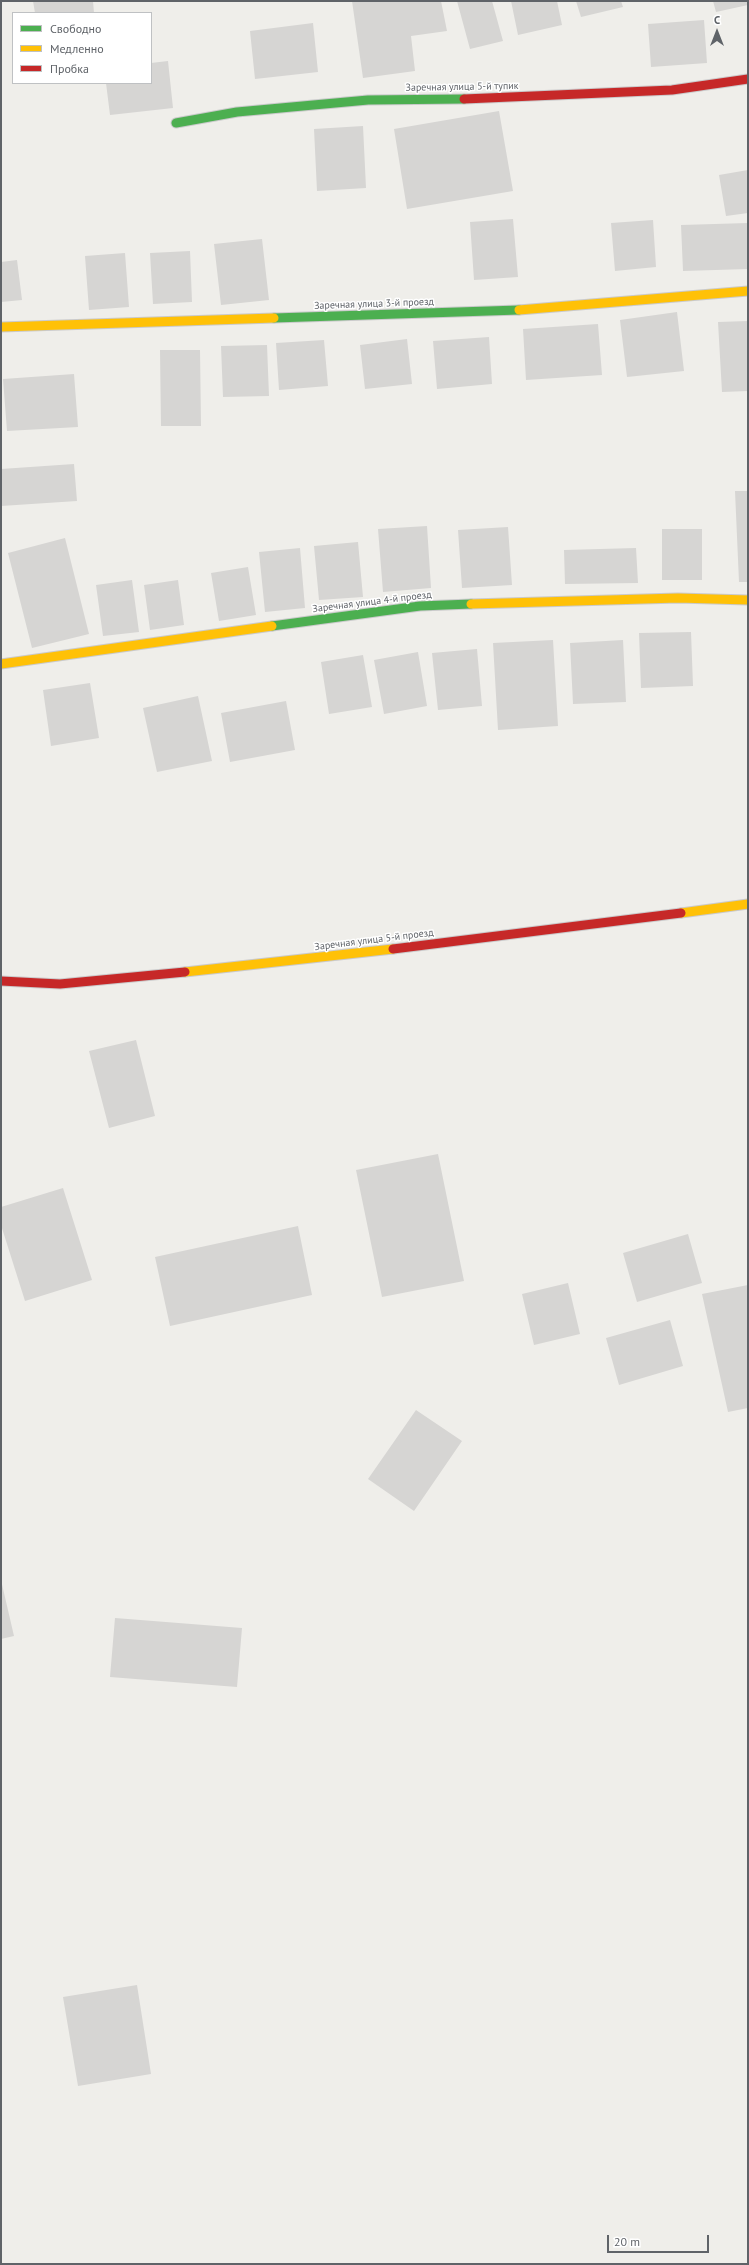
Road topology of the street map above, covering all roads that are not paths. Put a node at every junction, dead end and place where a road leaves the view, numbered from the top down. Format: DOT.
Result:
graph roads {
  1 [pos="748,79"];
  2 [pos="176,123"];
  3 [pos="748,291"];
  4 [pos="1,327"];
  5 [pos="748,600"];
  6 [pos="1,664"];
  7 [pos="748,904"];
  8 [pos="1,981"];
  1 -- 2 [label="street, Заречная улица 5-й тупик"];
  3 -- 4 [label="street, Заречная улица 3-й проезд"];
  5 -- 6 [label="street, Заречная улица 4-й проезд"];
  7 -- 8 [label="street, Заречная улица 5-й проезд"];
}
